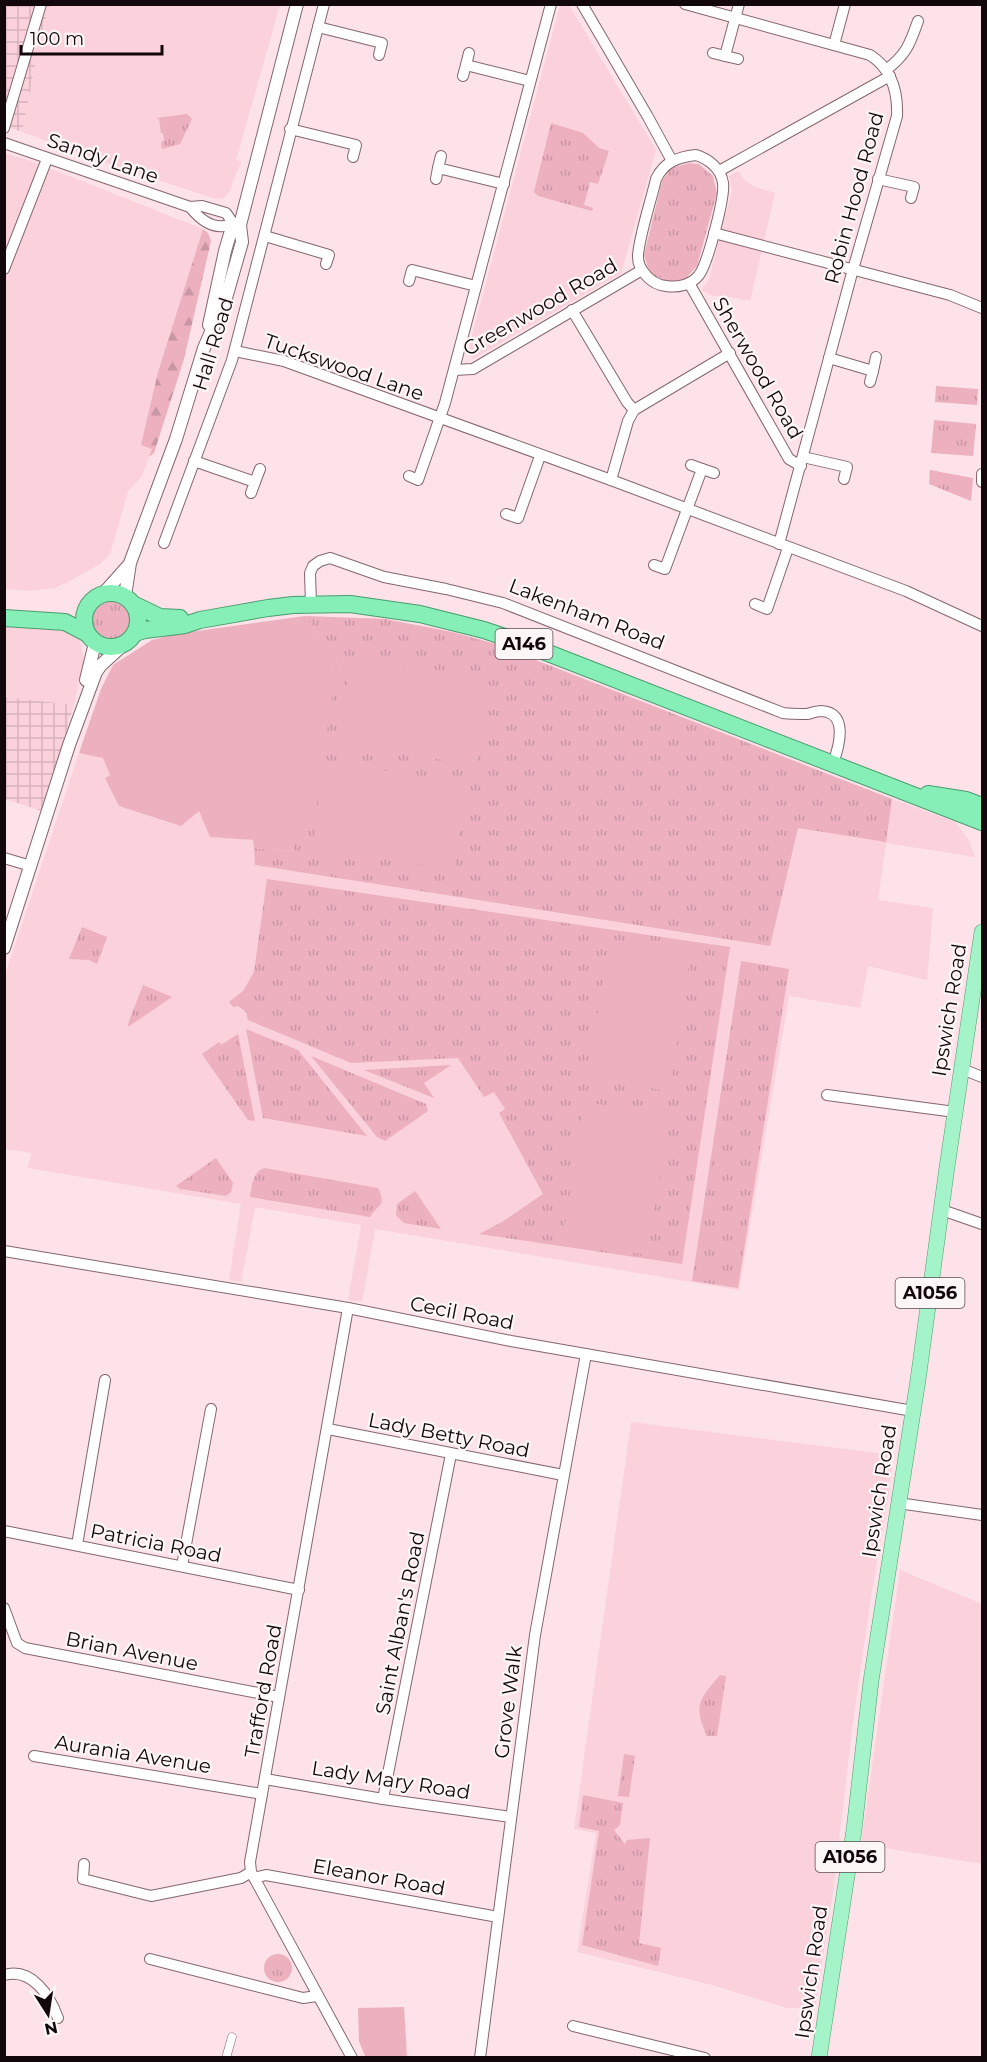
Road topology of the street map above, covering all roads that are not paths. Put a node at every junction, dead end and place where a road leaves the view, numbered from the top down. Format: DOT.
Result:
graph roads {
  1 [pos="41,4"];
  2 [pos="297,4"];
  3 [pos="324,4"];
  4 [pos="551,4"];
  5 [pos="582,4"];
  6 [pos="685,4"];
  7 [pos="739,4"];
  8 [pos="845,4"];
  9 [pos="735,18"];
  10 [pos="918,21"];
  11 [pos="318,27"];
  12 [pos="382,43"];
  13 [pos="834,45"];
  14 [pos="469,53"];
  15 [pos="713,53"];
  16 [pos="725,56"];
  17 [pos="738,59"];
  18 [pos="888,73"];
  19 [pos="530,81"];
  20 [pos="4,128"];
  21 [pos="290,129"];
  22 [pos="4,143"];
  23 [pos="441,156"];
  24 [pos="353,157"];
  25 [pos="47,159"];
  26 [pos="672,161"];
  27 [pos="719,171"];
  28 [pos="878,179"];
  29 [pos="504,184"];
  30 [pos="914,188"];
  31 [pos="236,224"];
  32 [pos="714,233"];
  33 [pos="265,236"];
  34 [pos="332,243"];
  35 [pos="415,258"];
  36 [pos="4,269"];
  37 [pos="853,269"];
  38 [pos="642,270"];
  39 [pos="689,283"];
  40 [pos="476,286"];
  41 [pos="982,308"];
  42 [pos="572,310"];
  43 [pos="235,351"];
  44 [pos="730,353"];
  45 [pos="876,357"];
  46 [pos="830,358"];
  47 [pos="454,370"];
  48 [pos="634,410"];
  49 [pos="440,419"];
  50 [pos="540,456"];
  51 [pos="194,461"];
  52 [pos="802,462"];
  53 [pos="260,470"];
  54 [pos="714,473"];
  55 [pos="982,475"];
  56 [pos="844,479"];
  57 [pos="418,480"];
  58 [pos="611,480"];
  59 [pos="982,482"];
  60 [pos="686,510"];
  61 [pos="506,514"];
  62 [pos="164,543"];
  63 [pos="783,546"];
  64 [pos="130,563"];
  65 [pos="665,569"];
  66 [pos="103,594"];
  67 [pos="129,600"];
  68 [pos="311,604"];
  69 [pos="755,604"];
  70 [pos="4,609"];
  71 [pos="86,609"];
  72 [pos="4,618"];
  73 [pos="200,620"];
  74 [pos="982,626"];
  75 [pos="91,638"];
  76 [pos="130,639"];
  77 [pos="78,719"];
  78 [pos="833,763"];
  79 [pos="900,790"];
  80 [pos="982,806"];
  81 [pos="982,822"];
  82 [pos="4,858"];
  83 [pos="31,866"];
  84 [pos="982,932"];
  85 [pos="4,948"];
  86 [pos="962,1069"];
  87 [pos="982,1077"];
  88 [pos="828,1095"];
  89 [pos="955,1112"];
  90 [pos="942,1210"];
  91 [pos="982,1224"];
  92 [pos="4,1251"];
  93 [pos="348,1308"];
  94 [pos="586,1354"];
  95 [pos="105,1380"];
  96 [pos="211,1409"];
  97 [pos="913,1411"];
  98 [pos="328,1429"];
  99 [pos="451,1454"];
  100 [pos="563,1475"];
  101 [pos="898,1503"];
  102 [pos="982,1515"];
  103 [pos="4,1531"];
  104 [pos="77,1545"];
  105 [pos="182,1566"];
  106 [pos="299,1590"];
  107 [pos="4,1608"];
  108 [pos="279,1697"];
  109 [pos="34,1756"];
  110 [pos="265,1779"];
  111 [pos="262,1794"];
  112 [pos="383,1799"];
  113 [pos="511,1817"];
  114 [pos="84,1864"];
  115 [pos="253,1875"];
  116 [pos="498,1917"];
  117 [pos="150,1959"];
  118 [pos="4,1975"];
  119 [pos="317,1996"];
  120 [pos="58,2018"];
  121 [pos="573,2026"];
  122 [pos="232,2037"];
  123 [pos="226,2058"];
  124 [pos="352,2058"];
  125 [pos="480,2058"];
  126 [pos="705,2058"];
  127 [pos="819,2058"];
  1 -- 20 [label="street"];
  2 -- 31 [label="street, Hall Road"];
  3 -- 11 [label="street, Hall Road"];
  4 -- 19 [label="street"];
  5 -- 26 [label="street"];
  6 -- 9 [label="street"];
  7 -- 9 [label="street"];
  8 -- 13 [label="street"];
  9 -- 13 [label="street"];
  9 -- 16 [label="street"];
  10 -- 18 [label="street"];
  11 -- 12 [label="street"];
  11 -- 21 [label="street, Hall Road"];
  13 -- 18 [label="street"];
  14 -- 19 [label="street"];
  15 -- 16 [label="street"];
  16 -- 17 [label="street"];
  18 -- 27 [label="street"];
  18 -- 28 [label="street, Robin Hood Road"];
  19 -- 29 [label="street"];
  21 -- 24 [label="street"];
  21 -- 33 [label="street, Hall Road"];
  22 -- 25 [label="street, Sandy Lane"];
  23 -- 29 [label="street"];
  25 -- 31 [label="street, Sandy Lane"];
  25 -- 36 [label="street"];
  26 -- 27 [label="street"];
  26 -- 38 [label="street"];
  27 -- 32 [label="street"];
  28 -- 30 [label="street"];
  28 -- 37 [label="street, Robin Hood Road"];
  29 -- 40 [label="street"];
  31 -- 64 [label="street, Hall Road"];
  32 -- 37 [label="street"];
  32 -- 39 [label="street"];
  33 -- 34 [label="street"];
  33 -- 43 [label="street, Hall Road"];
  35 -- 40 [label="street"];
  37 -- 41 [label="street"];
  37 -- 46 [label="street, Robin Hood Road"];
  38 -- 39 [label="street"];
  38 -- 42 [label="street, Greenwood Road"];
  39 -- 44 [label="street, Sherwood Road"];
  40 -- 47 [label="street"];
  42 -- 47 [label="street, Greenwood Road"];
  42 -- 48 [label="street"];
  43 -- 49 [label="street, Tuckswood Lane"];
  43 -- 51 [label="street, Hall Road"];
  44 -- 48 [label="street"];
  44 -- 52 [label="street, Sherwood Road"];
  45 -- 46 [label="street"];
  46 -- 52 [label="street, Robin Hood Road"];
  47 -- 49 [label="street"];
  48 -- 58 [label="street"];
  49 -- 50 [label="street, Tuckswood Lane"];
  49 -- 57 [label="street, Tuckswood Lane"];
  50 -- 58 [label="street, Tuckswood Lane"];
  50 -- 61 [label="street"];
  51 -- 53 [label="street"];
  51 -- 62 [label="street, Hall Road"];
  52 -- 56 [label="street"];
  52 -- 63 [label="street, Robin Hood Road"];
  54 -- 60 [label="street"];
  55 -- 59 [label="street"];
  58 -- 60 [label="street, Tuckswood Lane"];
  60 -- 63 [label="street, Tuckswood Lane"];
  60 -- 65 [label="street"];
  63 -- 69 [label="street"];
  63 -- 74 [label="street, Tuckswood Lane"];
  64 -- 66 [label="street, Hall Road"];
  64 -- 67 [label="street, Hall Road"];
  66 -- 67 [label="highway, A146"];
  66 -- 71 [label="highway, Hall Road"];
  67 -- 73 [label="highway, A146"];
  67 -- 76 [label="highway, Hall Road"];
  68 -- 73 [label="highway, A146"];
  68 -- 78 [label="highway, A146"];
  68 -- 78 [label="street, Lakenham Road"];
  70 -- 71 [label="highway"];
  71 -- 75 [label="highway"];
  72 -- 75 [label="highway, A146"];
  73 -- 76 [label="highway, A146"];
  75 -- 76 [label="highway, A146"];
  75 -- 77 [label="street"];
  76 -- 77 [label="street"];
  77 -- 83 [label="street"];
  78 -- 79 [label="highway, A146"];
  79 -- 80 [label="highway, A146"];
  79 -- 81 [label="highway, A146"];
  82 -- 83 [label="street"];
  83 -- 85 [label="street"];
  84 -- 86 [label="main road, Ipswich Road / A1056"];
  86 -- 87 [label="street"];
  86 -- 89 [label="main road, Ipswich Road / A1056"];
  88 -- 89 [label="street"];
  89 -- 90 [label="main road, Ipswich Road / A1056"];
  90 -- 91 [label="street"];
  90 -- 97 [label="main road, Ipswich Road / A1056"];
  92 -- 93 [label="street, Cecil Road"];
  93 -- 94 [label="street, Cecil Road"];
  93 -- 98 [label="street, Trafford Road"];
  94 -- 97 [label="street, Cecil Road"];
  94 -- 100 [label="street, Grove Walk"];
  95 -- 104 [label="street"];
  96 -- 105 [label="street"];
  97 -- 101 [label="main road, Ipswich Road / A1056"];
  98 -- 99 [label="street, Lady Betty Road"];
  98 -- 106 [label="street, Trafford Road"];
  99 -- 100 [label="street, Lady Betty Road"];
  99 -- 112 [label="street, Saint Alban's Road"];
  100 -- 113 [label="street, Grove Walk"];
  101 -- 102 [label="street"];
  101 -- 127 [label="main road, Ipswich Road / A1056"];
  103 -- 104 [label="street, Patricia Road"];
  104 -- 105 [label="street, Patricia Road"];
  105 -- 106 [label="street, Patricia Road"];
  106 -- 108 [label="street, Trafford Road"];
  107 -- 108 [label="street, Brian Avenue"];
  108 -- 110 [label="street, Trafford Road"];
  109 -- 111 [label="street, Aurania Avenue"];
  110 -- 111 [label="street, Trafford Road"];
  110 -- 112 [label="street, Lady Mary Road"];
  111 -- 115 [label="street, Trafford Road"];
  112 -- 113 [label="street, Lady Mary Road"];
  113 -- 116 [label="street, Grove Walk"];
  114 -- 115 [label="street, Eleanor Road"];
  115 -- 116 [label="street, Eleanor Road"];
  115 -- 119 [label="street"];
  116 -- 125 [label="street, Grove Walk"];
  117 -- 119 [label="street"];
  118 -- 120 [label="street"];
  119 -- 124 [label="street"];
  121 -- 126 [label="street"];
  122 -- 123 [label="street"];
}
